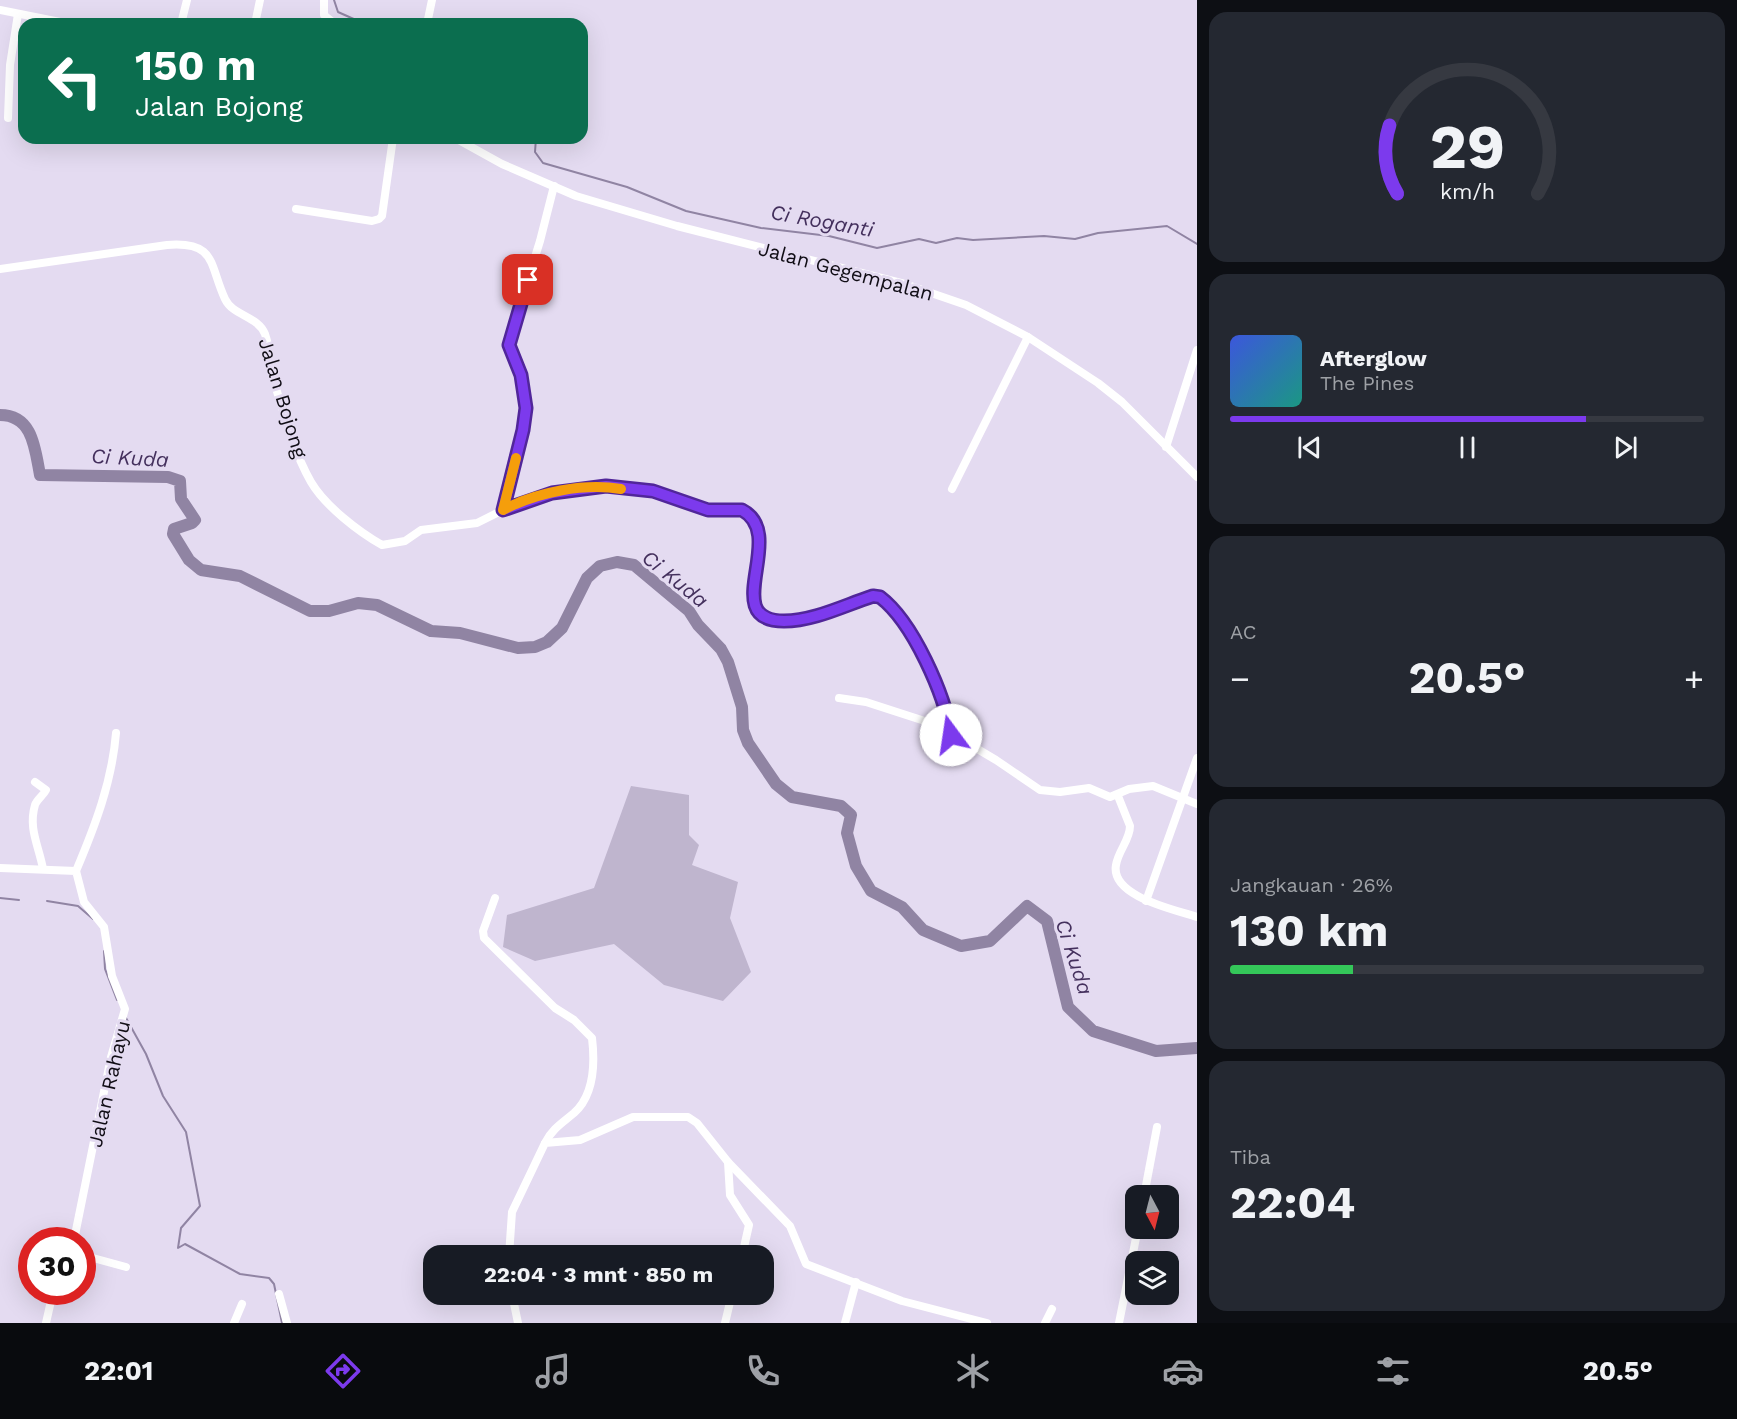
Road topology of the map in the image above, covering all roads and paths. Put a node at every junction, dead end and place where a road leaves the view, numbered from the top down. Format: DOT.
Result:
graph roads {
  1 [pos="187,0"];
  2 [pos="260,0"];
  3 [pos="324,0"];
  4 [pos="432,0"];
  5 [pos="0,10"];
  6 [pos="18,14"];
  7 [pos="39,18"];
  8 [pos="182,18"];
  9 [pos="256,18"];
  10 [pos="327,18"];
  11 [pos="428,18"];
  12 [pos="8,118"];
  13 [pos="392,144"];
  14 [pos="466,144"];
  15 [pos="554,186"];
  16 [pos="296,209"];
  17 [pos="0,269"];
  18 [pos="1028,337"];
  19 [pos="1197,350"];
  20 [pos="1166,447"];
  21 [pos="1197,477"];
  22 [pos="952,489"];
  23 [pos="503,510"];
  24 [pos="839,698"];
  25 [pos="116,734"];
  26 [pos="951,735"];
  27 [pos="1197,758"];
  28 [pos="35,782"];
  29 [pos="1118,796"];
  30 [pos="1181,800"];
  31 [pos="1197,804"];
  32 [pos="0,868"];
  33 [pos="43,869"];
  34 [pos="76,871"];
  35 [pos="495,898"];
  36 [pos="1146,901"];
  37 [pos="1197,917"];
  38 [pos="1157,1127"];
  39 [pos="545,1143"];
  40 [pos="728,1162"];
  41 [pos="1146,1185"];
  42 [pos="77,1227"];
  43 [pos="1136,1239"];
  44 [pos="510,1245"];
  45 [pos="744,1245"];
  46 [pos="96,1259"];
  47 [pos="126,1267"];
  48 [pos="856,1282"];
  49 [pos="279,1294"];
  50 [pos="242,1304"];
  51 [pos="50,1305"];
  52 [pos="514,1305"];
  53 [pos="729,1305"];
  54 [pos="1052,1309"];
  55 [pos="46,1323"];
  56 [pos="234,1323"];
  57 [pos="287,1323"];
  58 [pos="518,1323"];
  59 [pos="725,1323"];
  60 [pos="845,1323"];
  61 [pos="987,1323"];
  62 [pos="1045,1323"];
  63 [pos="1119,1323"];
  1 -- 8 [label="street"];
  2 -- 9 [label="street"];
  3 -- 10 [label="street"];
  4 -- 11 [label="street"];
  5 -- 6 [label="street"];
  6 -- 7 [label="street"];
  6 -- 12 [label="street"];
  13 -- 16 [label="street"];
  14 -- 15 [label="street, Jalan Gegempalan"];
  15 -- 18 [label="street, Jalan Gegempalan"];
  15 -- 23 [label="street"];
  17 -- 23 [label="street, Jalan Bojong"];
  18 -- 20 [label="street, Jalan Gegempalan"];
  18 -- 22 [label="street"];
  19 -- 20 [label="street"];
  20 -- 21 [label="street, Jalan Gegempalan"];
  23 -- 26 [label="street, Jalan Bojong"];
  24 -- 26 [label="street"];
  25 -- 34 [label="street"];
  26 -- 29 [label="street"];
  27 -- 30 [label="street"];
  28 -- 33 [label="street"];
  29 -- 30 [label="street"];
  29 -- 36 [label="street"];
  30 -- 31 [label="street"];
  30 -- 36 [label="street"];
  32 -- 33 [label="street"];
  33 -- 34 [label="street"];
  34 -- 42 [label="street, Jalan Rahayu"];
  35 -- 39 [label="street"];
  36 -- 37 [label="street"];
  38 -- 41 [label="street"];
  39 -- 40 [label="street"];
  39 -- 44 [label="street"];
  40 -- 45 [label="street"];
  40 -- 48 [label="street"];
  43 -- 63 [label="street"];
  46 -- 47 [label="street"];
  48 -- 60 [label="street"];
  48 -- 61 [label="street"];
  49 -- 57 [label="street"];
  50 -- 56 [label="street"];
  51 -- 55 [label="street"];
  52 -- 58 [label="street"];
  53 -- 59 [label="street"];
  54 -- 62 [label="street"];
}
